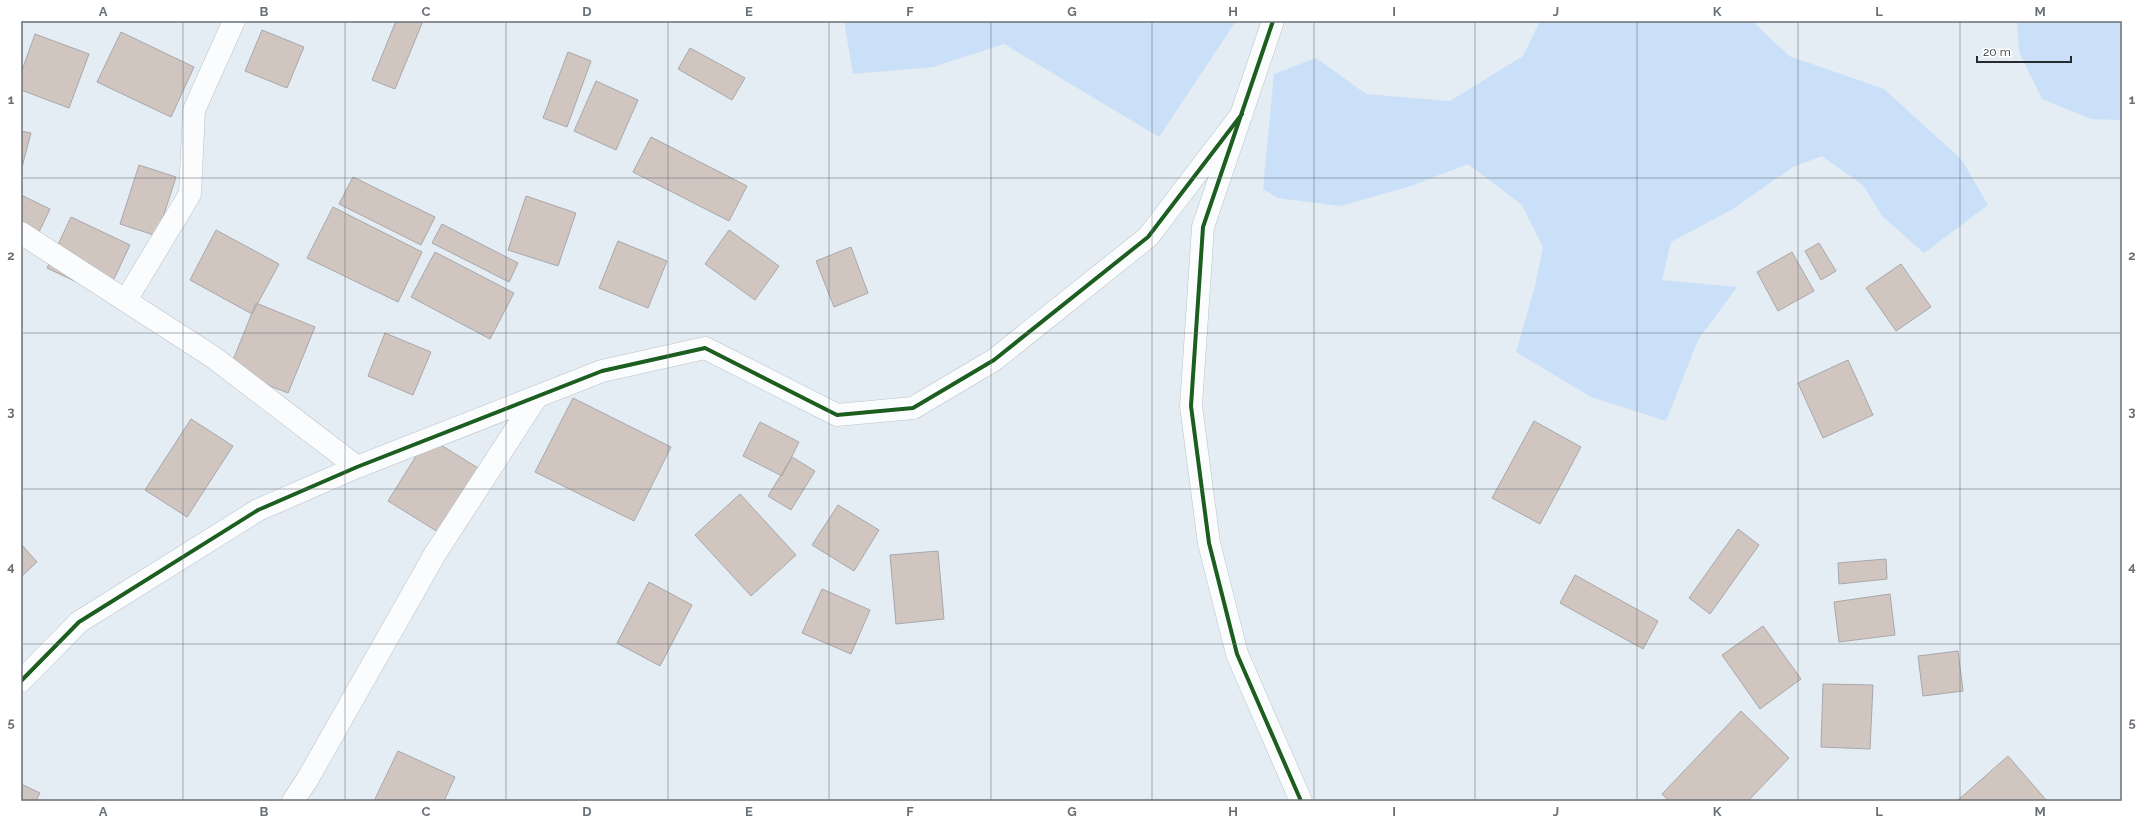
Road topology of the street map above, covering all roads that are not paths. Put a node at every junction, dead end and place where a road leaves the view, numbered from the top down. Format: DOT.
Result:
graph roads {
  1 [pos="234,21"];
  2 [pos="1273,21"];
  3 [pos="1242,114"];
  4 [pos="21,233"];
  5 [pos="126,300"];
  6 [pos="536,398"];
  7 [pos="357,467"];
  8 [pos="21,680"];
  9 [pos="293,801"];
  10 [pos="1301,801"];
  1 -- 5 [label="street"];
  2 -- 3 [label="street"];
  3 -- 6 [label="street"];
  3 -- 10 [label="street"];
  4 -- 5 [label="street"];
  5 -- 7 [label="street"];
  6 -- 7 [label="street"];
  6 -- 9 [label="street"];
  7 -- 8 [label="street"];
}
